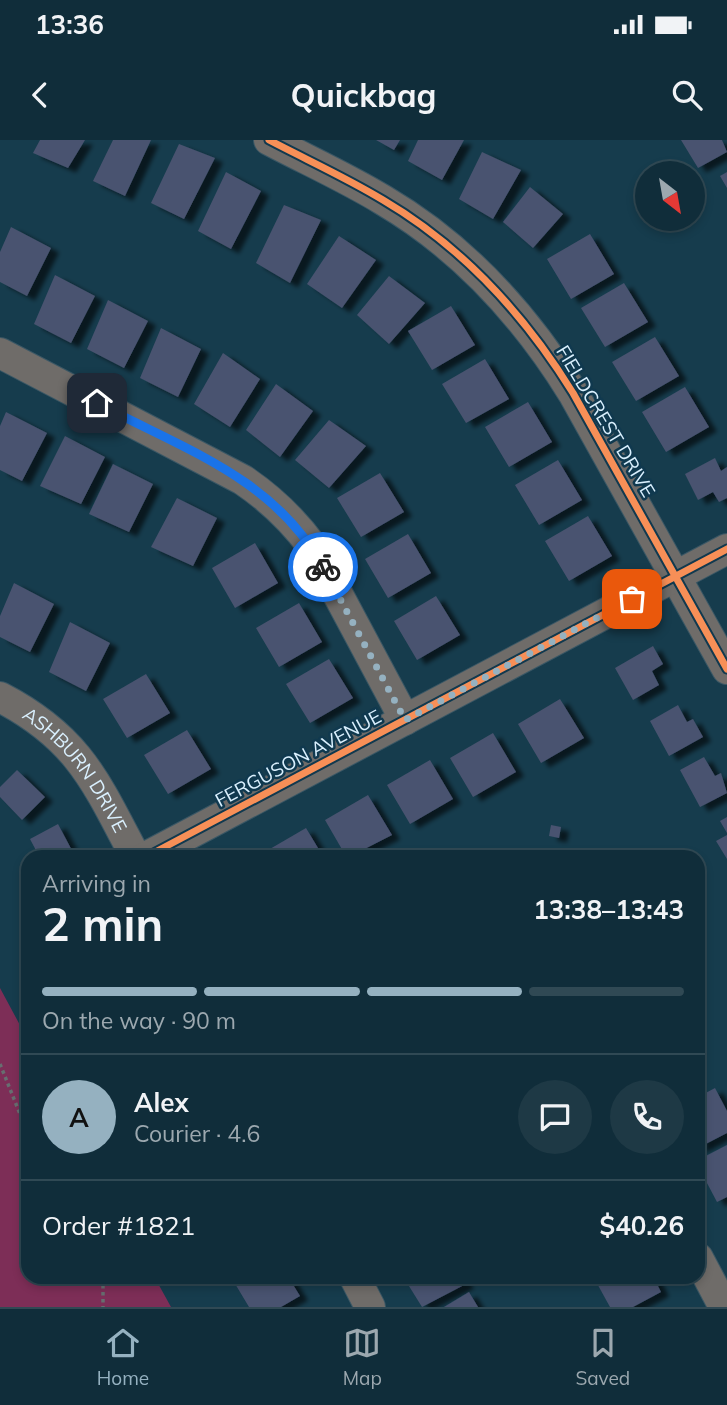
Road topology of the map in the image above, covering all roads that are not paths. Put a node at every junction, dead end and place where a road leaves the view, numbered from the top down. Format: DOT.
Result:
graph roads {
  1 [pos="269,140"];
  2 [pos="0,353"];
  3 [pos="727,549"];
  4 [pos="677,575"];
  5 [pos="727,669"];
  6 [pos="0,697"];
  7 [pos="405,720"];
  8 [pos="132,850"];
  9 [pos="159,850"];
  10 [pos="705,1271"];
  11 [pos="358,1284"];
  12 [pos="370,1307"];
  13 [pos="724,1307"];
  1 -- 4 [label="street, FIELDCREST DRIVE"];
  2 -- 7 [label="street"];
  3 -- 4 [label="street, FERGUSON AVENUE"];
  4 -- 5 [label="street, FIELDCREST DRIVE"];
  4 -- 7 [label="street, FERGUSON AVENUE"];
  6 -- 8 [label="street, ASHBURN DRIVE"];
  7 -- 9 [label="street, FERGUSON AVENUE"];
  10 -- 13 [label="street"];
  11 -- 12 [label="street"];
}
